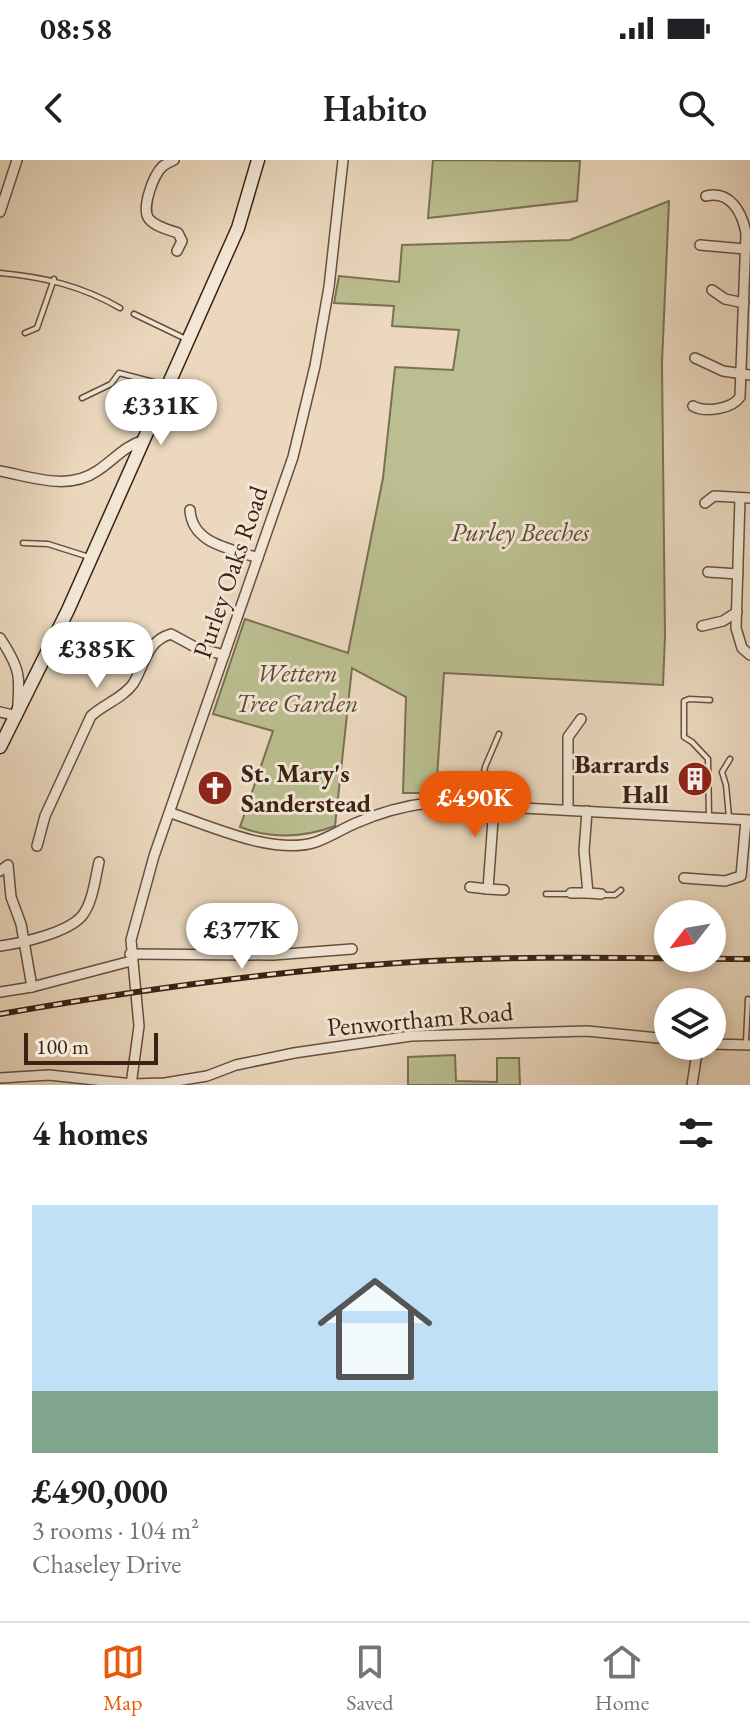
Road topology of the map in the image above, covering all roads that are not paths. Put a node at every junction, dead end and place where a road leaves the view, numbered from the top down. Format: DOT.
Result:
graph roads {
  1 [pos="17,160"];
  2 [pos="174,160"];
  3 [pos="258,160"];
  4 [pos="343,160"];
  5 [pos="706,196"];
  6 [pos="0,212"];
  7 [pos="700,245"];
  8 [pos="177,251"];
  9 [pos="747,251"];
  10 [pos="0,273"];
  11 [pos="54,279"];
  12 [pos="712,290"];
  13 [pos="744,303"];
  14 [pos="120,308"];
  15 [pos="134,314"];
  16 [pos="25,333"];
  17 [pos="746,333"];
  18 [pos="187,339"];
  19 [pos="695,358"];
  20 [pos="746,375"];
  21 [pos="167,386"];
  22 [pos="82,398"];
  23 [pos="693,406"];
  24 [pos="144,440"];
  25 [pos="0,471"];
  26 [pos="745,498"];
  27 [pos="705,503"];
  28 [pos="190,510"];
  29 [pos="745,539"];
  30 [pos="23,543"];
  31 [pos="91,558"];
  32 [pos="258,558"];
  33 [pos="708,572"];
  34 [pos="738,574"];
  35 [pos="737,591"];
  36 [pos="750,592"];
  37 [pos="737,612"];
  38 [pos="702,626"];
  39 [pos="0,638"];
  40 [pos="111,652"];
  41 [pos="224,655"];
  42 [pos="750,655"];
  43 [pos="142,664"];
  44 [pos="710,700"];
  45 [pos="0,712"];
  46 [pos="17,716"];
  47 [pos="581,719"];
  48 [pos="499,734"];
  49 [pos="0,747"];
  50 [pos="730,759"];
  51 [pos="42,797"];
  52 [pos="52,801"];
  53 [pos="478,806"];
  54 [pos="494,806"];
  55 [pos="568,810"];
  56 [pos="587,811"];
  57 [pos="171,813"];
  58 [pos="709,818"];
  59 [pos="729,819"];
  60 [pos="748,820"];
  61 [pos="37,846"];
  62 [pos="4,868"];
  63 [pos="95,868"];
  64 [pos="746,875"];
  65 [pos="684,878"];
  66 [pos="470,887"];
  67 [pos="488,889"];
  68 [pos="504,890"];
  69 [pos="621,890"];
  70 [pos="571,893"];
  71 [pos="588,893"];
  72 [pos="546,894"];
  73 [pos="601,894"];
  74 [pos="24,942"];
  75 [pos="0,946"];
  76 [pos="352,949"];
  77 [pos="131,957"];
  78 [pos="32,987"];
  79 [pos="0,992"];
  80 [pos="748,999"];
  81 [pos="654,1038"];
  82 [pos="726,1044"];
  83 [pos="748,1045"];
  84 [pos="696,1060"];
  85 [pos="0,1078"];
  86 [pos="132,1084"];
  87 [pos="692,1085"];
  1 -- 6 [label="street"];
  2 -- 8 [label="street"];
  3 -- 18 [label="main road"];
  4 -- 32 [label="street, Purley Oaks Road"];
  5 -- 9 [label="street"];
  7 -- 9 [label="street"];
  9 -- 13 [label="street"];
  10 -- 11 [label="lane"];
  11 -- 14 [label="lane"];
  11 -- 16 [label="lane"];
  12 -- 13 [label="street"];
  13 -- 17 [label="street"];
  15 -- 18 [label="lane"];
  17 -- 20 [label="street"];
  18 -- 21 [label="main road"];
  19 -- 20 [label="street"];
  20 -- 23 [label="street"];
  21 -- 22 [label="lane"];
  21 -- 24 [label="main road"];
  24 -- 25 [label="street"];
  24 -- 31 [label="main road"];
  26 -- 27 [label="street"];
  26 -- 29 [label="street"];
  28 -- 32 [label="street"];
  29 -- 34 [label="street"];
  30 -- 31 [label="lane"];
  31 -- 46 [label="main road"];
  32 -- 41 [label="street, Purley Oaks Road"];
  33 -- 34 [label="street"];
  34 -- 35 [label="street"];
  35 -- 36 [label="street"];
  35 -- 37 [label="street"];
  37 -- 38 [label="street"];
  37 -- 42 [label="street"];
  39 -- 46 [label="street"];
  40 -- 43 [label="lane"];
  41 -- 43 [label="street"];
  41 -- 57 [label="street, Purley Oaks Road"];
  43 -- 52 [label="street"];
  44 -- 58 [label="lane"];
  45 -- 46 [label="street"];
  46 -- 49 [label="main road"];
  47 -- 55 [label="street"];
  48 -- 53 [label="lane"];
  50 -- 59 [label="lane"];
  51 -- 52 [label="street"];
  52 -- 61 [label="street"];
  53 -- 54 [label="street"];
  53 -- 57 [label="street"];
  54 -- 55 [label="street"];
  54 -- 67 [label="street"];
  55 -- 56 [label="street"];
  56 -- 58 [label="street"];
  56 -- 71 [label="street"];
  57 -- 77 [label="street, Purley Oaks Road"];
  58 -- 59 [label="street"];
  59 -- 60 [label="street"];
  60 -- 64 [label="street"];
  62 -- 74 [label="street"];
  63 -- 74 [label="street"];
  64 -- 65 [label="street"];
  66 -- 67 [label="street"];
  67 -- 68 [label="street"];
  69 -- 73 [label="lane"];
  70 -- 71 [label="street"];
  70 -- 72 [label="lane"];
  71 -- 73 [label="street"];
  74 -- 75 [label="street"];
  74 -- 78 [label="street"];
  76 -- 77 [label="street"];
  77 -- 78 [label="street"];
  77 -- 86 [label="street, Purley Oaks Road"];
  78 -- 79 [label="street"];
  80 -- 83 [label="lane"];
  81 -- 86 [label="street, Penwortham Road"];
  82 -- 83 [label="street"];
  84 -- 87 [label="street"];
  85 -- 86 [label="street, Penwortham Road"];
}
